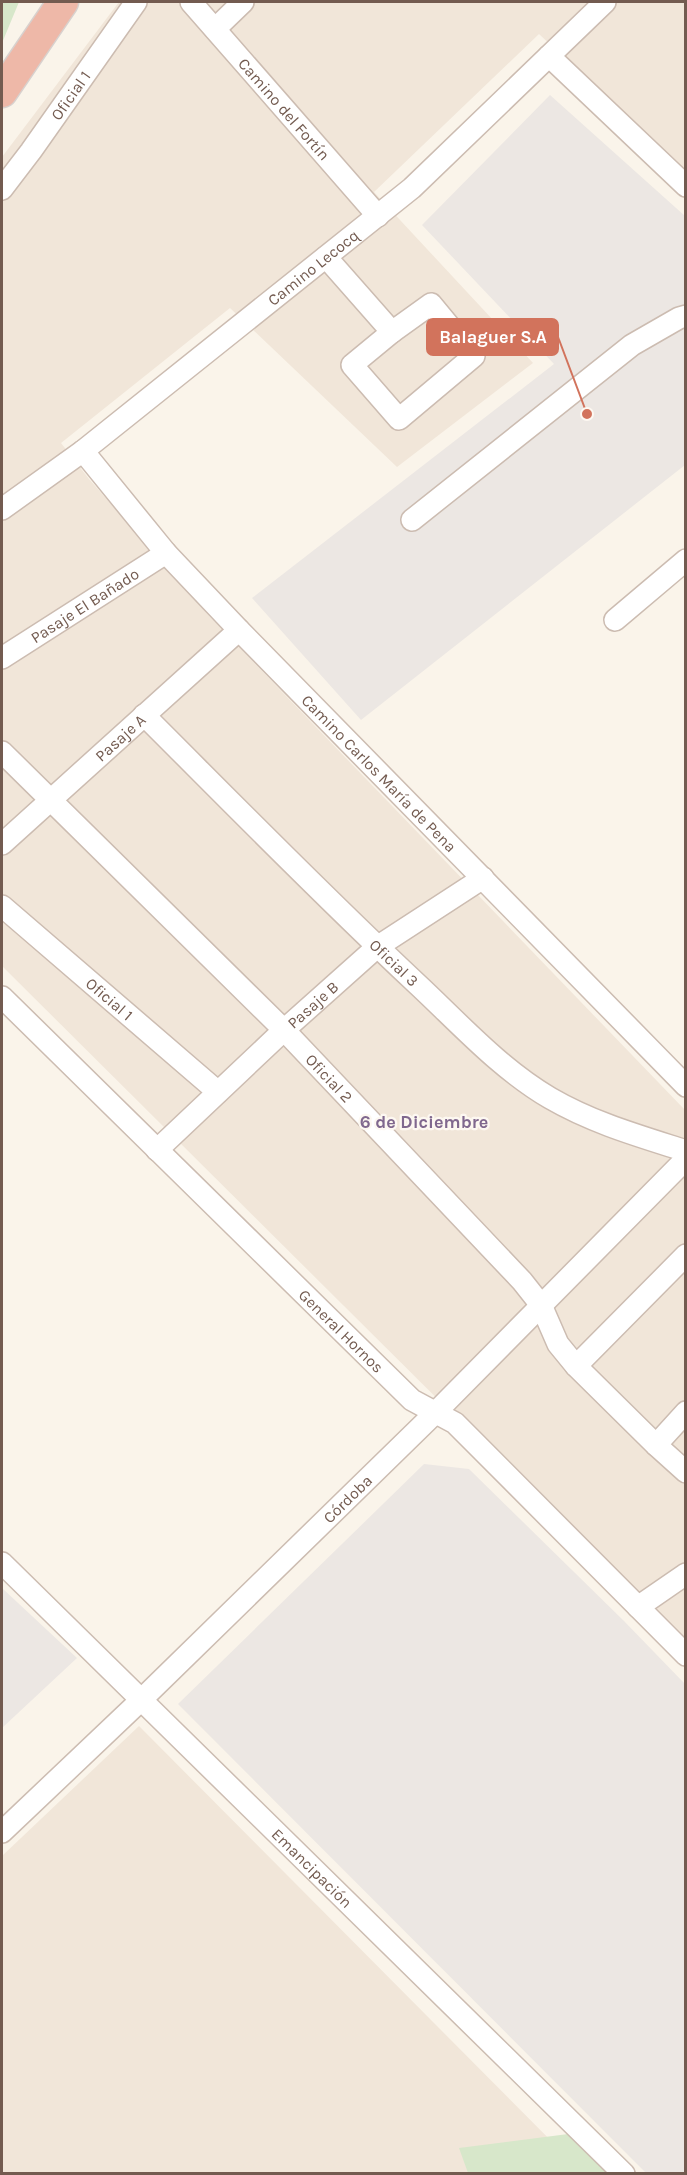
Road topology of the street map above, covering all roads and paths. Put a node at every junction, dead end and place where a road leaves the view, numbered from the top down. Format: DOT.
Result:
graph roads {
  1 [pos="36,2"];
  2 [pos="63,2"];
  3 [pos="136,2"];
  4 [pos="191,2"];
  5 [pos="243,2"];
  6 [pos="605,2"];
  7 [pos="215,29"];
  8 [pos="549,56"];
  9 [pos="2,81"];
  10 [pos="2,92"];
  11 [pos="686,186"];
  12 [pos="2,189"];
  13 [pos="378,216"];
  14 [pos="326,257"];
  15 [pos="686,316"];
  16 [pos="392,332"];
  17 [pos="83,451"];
  18 [pos="2,509"];
  19 [pos="412,520"];
  20 [pos="166,553"];
  21 [pos="686,560"];
  22 [pos="615,620"];
  23 [pos="239,630"];
  24 [pos="2,657"];
  25 [pos="144,715"];
  26 [pos="2,752"];
  27 [pos="49,801"];
  28 [pos="2,843"];
  29 [pos="483,878"];
  30 [pos="2,906"];
  31 [pos="377,946"];
  32 [pos="2,997"];
  33 [pos="284,1030"];
  34 [pos="686,1086"];
  35 [pos="218,1092"];
  36 [pos="157,1150"];
  37 [pos="686,1151"];
  38 [pos="686,1159"];
  39 [pos="686,1255"];
  40 [pos="541,1305"];
  41 [pos="576,1366"];
  42 [pos="436,1412"];
  43 [pos="686,1412"];
  44 [pos="656,1445"];
  45 [pos="686,1472"];
  46 [pos="2,1563"];
  47 [pos="686,1574"];
  48 [pos="638,1606"];
  49 [pos="686,1655"];
  50 [pos="140,1701"];
  51 [pos="2,1832"];
  52 [pos="624,2174"];
  1 -- 9 [label="highway"];
  2 -- 10 [label="highway"];
  3 -- 12 [label="street, Oficial 1"];
  4 -- 7 [label="street, Camino del Fortín"];
  5 -- 7 [label="street"];
  6 -- 8 [label="street, Camino Lecocq"];
  7 -- 13 [label="street, Camino del Fortín"];
  8 -- 11 [label="street"];
  8 -- 13 [label="street, Camino Lecocq"];
  13 -- 14 [label="street, Camino Lecocq"];
  14 -- 16 [label="street"];
  14 -- 17 [label="street, Camino Lecocq"];
  15 -- 19 [label="street"];
  16 -- 16 [label="street"];
  17 -- 18 [label="street, Camino Lecocq"];
  17 -- 20 [label="street, Camino Carlos María de Pena"];
  20 -- 23 [label="street, Camino Carlos María de Pena"];
  20 -- 24 [label="street, Pasaje El Bañado"];
  21 -- 22 [label="street"];
  23 -- 25 [label="street, Pasaje A"];
  23 -- 29 [label="street, Camino Carlos María de Pena"];
  25 -- 27 [label="street, Pasaje A"];
  25 -- 31 [label="street, Oficial 3"];
  26 -- 27 [label="street, Oficial 2"];
  27 -- 28 [label="street, Pasaje A"];
  27 -- 33 [label="street, Oficial 2"];
  29 -- 31 [label="street, Pasaje B"];
  29 -- 34 [label="street, Camino Carlos María de Pena"];
  30 -- 35 [label="street, Oficial 1"];
  31 -- 33 [label="street, Pasaje B"];
  31 -- 37 [label="street, Oficial 3"];
  32 -- 36 [label="street, General Hornos"];
  33 -- 35 [label="street, Pasaje B"];
  33 -- 40 [label="street, Oficial 2"];
  35 -- 36 [label="street, Pasaje B"];
  36 -- 42 [label="street, General Hornos"];
  38 -- 40 [label="street, Córdoba"];
  39 -- 41 [label="street"];
  40 -- 41 [label="street, Oficial 2"];
  40 -- 42 [label="street, Córdoba"];
  41 -- 44 [label="street, Oficial 2"];
  42 -- 48 [label="street, General Hornos"];
  42 -- 50 [label="street, Córdoba"];
  43 -- 44 [label="street"];
  44 -- 45 [label="street, Oficial 2"];
  46 -- 50 [label="street, Emancipación"];
  47 -- 48 [label="street"];
  48 -- 49 [label="street, General Hornos"];
  50 -- 51 [label="street, Córdoba"];
  50 -- 52 [label="street, Emancipación"];
}
